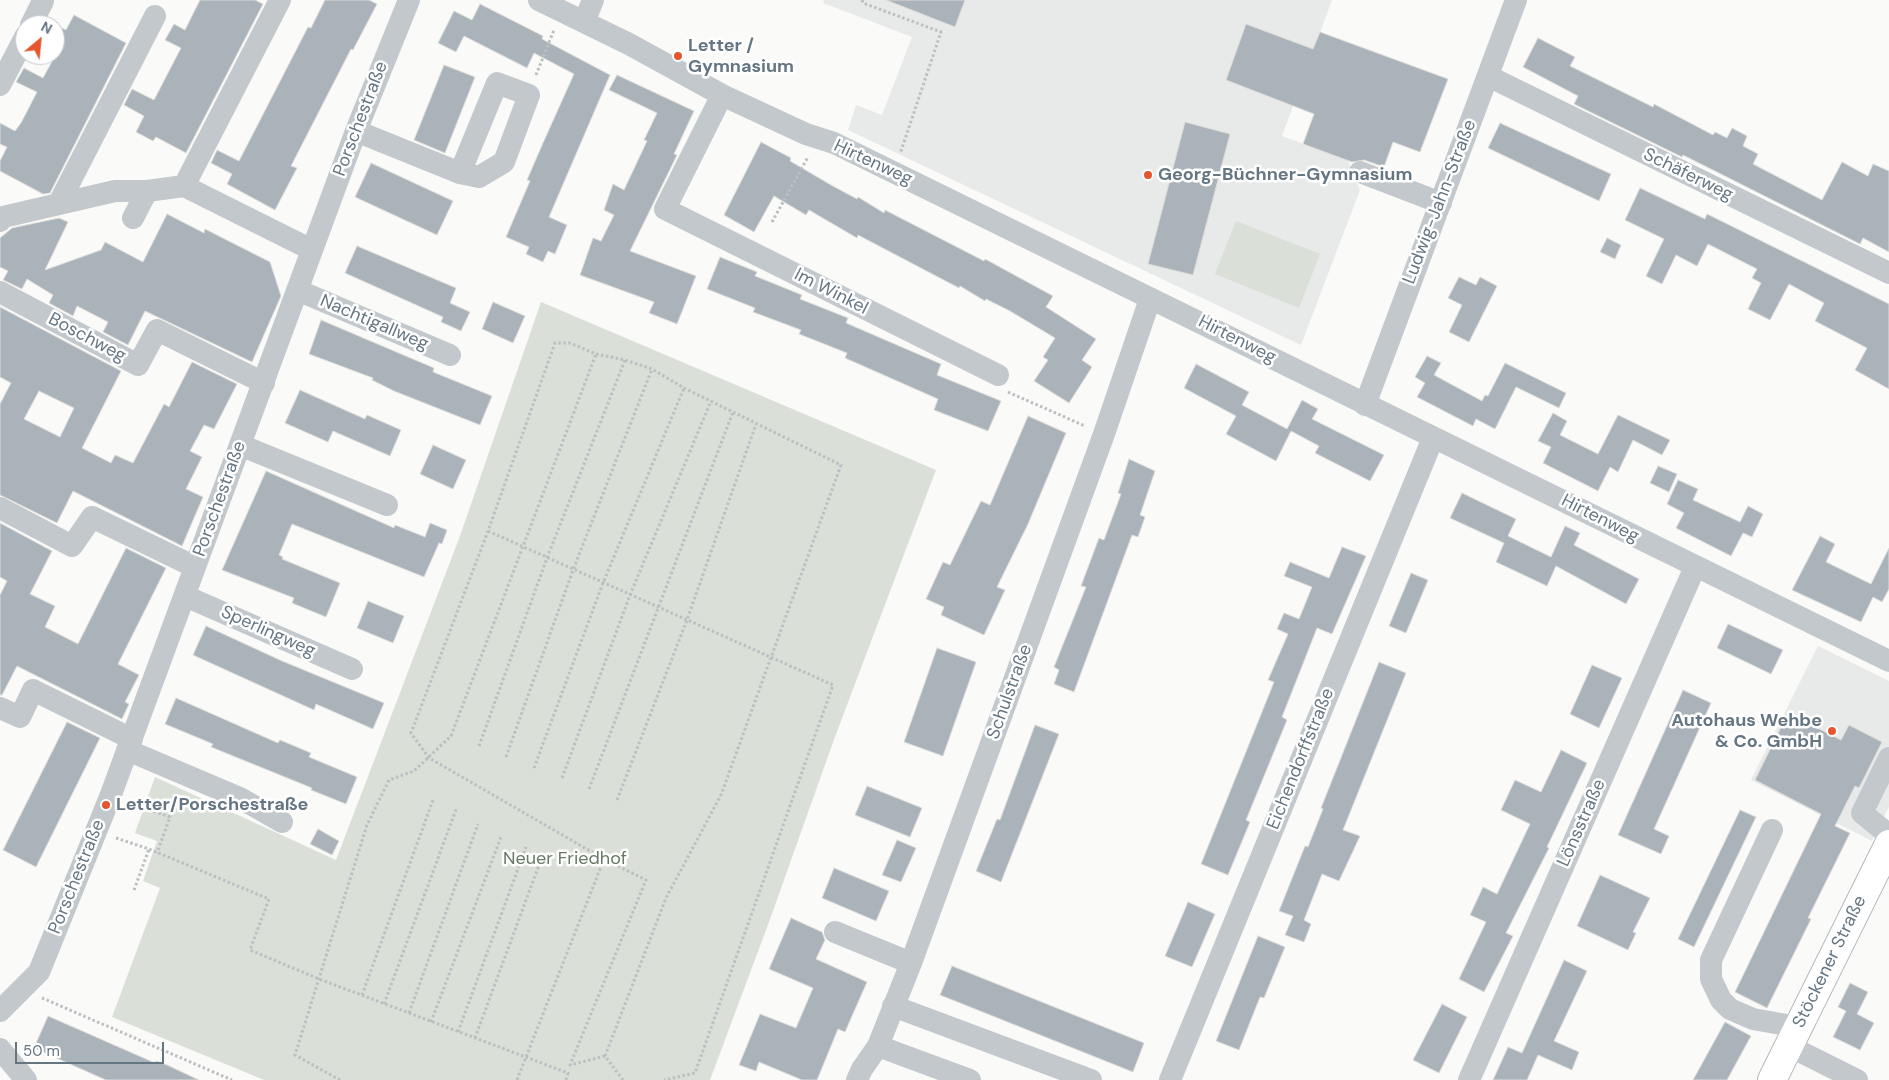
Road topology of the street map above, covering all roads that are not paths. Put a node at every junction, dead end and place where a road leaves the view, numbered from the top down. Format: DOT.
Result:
graph roads {
  1 [pos="280,0"];
  2 [pos="408,0"];
  3 [pos="540,0"];
  4 [pos="593,0"];
  5 [pos="1516,0"];
  6 [pos="43,1"];
  7 [pos="36,15"];
  8 [pos="155,16"];
  9 [pos="584,22"];
  10 [pos="15,56"];
  11 [pos="1488,76"];
  12 [pos="0,85"];
  13 [pos="722,95"];
  14 [pos="356,131"];
  15 [pos="1360,172"];
  16 [pos="460,173"];
  17 [pos="184,186"];
  18 [pos="147,191"];
  19 [pos="59,203"];
  20 [pos="1441,203"];
  21 [pos="1,218"];
  22 [pos="133,218"];
  23 [pos="312,250"];
  24 [pos="1889,273"];
  25 [pos="297,290"];
  26 [pos="0,292"];
  27 [pos="1150,299"];
  28 [pos="450,355"];
  29 [pos="998,375"];
  30 [pos="264,383"];
  31 [pos="1365,405"];
  32 [pos="1433,438"];
  33 [pos="240,445"];
  34 [pos="387,505"];
  35 [pos="0,508"];
  36 [pos="195,567"];
  37 [pos="1695,567"];
  38 [pos="185,596"];
  39 [pos="1889,661"];
  40 [pos="352,669"];
  41 [pos="0,708"];
  42 [pos="130,744"];
  43 [pos="1889,758"];
  44 [pos="282,822"];
  45 [pos="1772,830"];
  46 [pos="1889,835"];
  47 [pos="1886,860"];
  48 [pos="835,932"];
  49 [pos="911,963"];
  50 [pos="893,1006"];
  51 [pos="0,1010"];
  52 [pos="1793,1036"];
  53 [pos="878,1046"];
  54 [pos="0,1049"];
  55 [pos="26,1080"];
  56 [pos="858,1080"];
  57 [pos="970,1080"];
  58 [pos="1091,1080"];
  59 [pos="1170,1080"];
  60 [pos="1469,1080"];
  61 [pos="1772,1080"];
  62 [pos="1857,1080"];
  1 -- 17 [label="street"];
  2 -- 14 [label="street, Porschestraße"];
  3 -- 9 [label="street, Hirtenweg"];
  4 -- 9 [label="street"];
  5 -- 11 [label="street, Ludwig-Jahn-Straße"];
  6 -- 7 [label="street"];
  8 -- 19 [label="street"];
  9 -- 13 [label="street, Hirtenweg"];
  10 -- 12 [label="street"];
  11 -- 20 [label="street, Ludwig-Jahn-Straße"];
  11 -- 24 [label="street, Schäferweg"];
  13 -- 27 [label="street, Hirtenweg"];
  13 -- 29 [label="street, Im Winkel"];
  14 -- 16 [label="street"];
  14 -- 23 [label="street, Porschestraße"];
  15 -- 20 [label="street"];
  16 -- 16 [label="street"];
  17 -- 18 [label="street"];
  17 -- 23 [label="street"];
  18 -- 19 [label="street"];
  18 -- 22 [label="street"];
  19 -- 21 [label="street"];
  20 -- 31 [label="street, Ludwig-Jahn-Straße"];
  23 -- 25 [label="street, Porschestraße"];
  25 -- 28 [label="street, Nachtigallweg"];
  25 -- 30 [label="street, Porschestraße"];
  26 -- 30 [label="street, Boschweg"];
  27 -- 31 [label="street, Hirtenweg"];
  27 -- 49 [label="street, Schulstraße"];
  30 -- 33 [label="street, Porschestraße"];
  31 -- 32 [label="street, Hirtenweg"];
  32 -- 37 [label="street, Hirtenweg"];
  32 -- 59 [label="street, Eichendorffstraße"];
  33 -- 34 [label="street"];
  33 -- 36 [label="street, Porschestraße"];
  35 -- 36 [label="street"];
  36 -- 38 [label="street, Porschestraße"];
  37 -- 39 [label="street, Hirtenweg"];
  37 -- 60 [label="street, Lönsstraße"];
  38 -- 40 [label="street, Sperlingweg"];
  38 -- 42 [label="street, Porschestraße"];
  41 -- 42 [label="street"];
  42 -- 44 [label="street"];
  42 -- 51 [label="street, Porschestraße"];
  43 -- 46 [label="street"];
  45 -- 52 [label="street"];
  47 -- 52 [label="main road, Stöckener Straße"];
  48 -- 49 [label="street"];
  49 -- 50 [label="street, Schulstraße"];
  50 -- 53 [label="street, Schulstraße"];
  50 -- 58 [label="street"];
  52 -- 61 [label="main road, Stöckener Straße"];
  52 -- 62 [label="street"];
  53 -- 56 [label="street, Schulstraße"];
  53 -- 57 [label="street"];
  54 -- 55 [label="street"];
}
